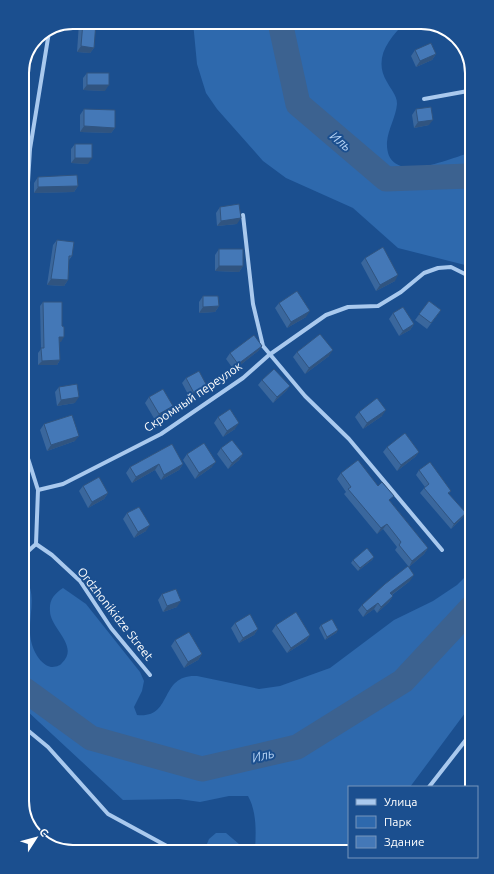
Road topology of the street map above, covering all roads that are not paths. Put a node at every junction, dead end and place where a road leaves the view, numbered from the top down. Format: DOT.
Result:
graph roads {
  1 [pos="48,36"];
  2 [pos="465,92"];
  3 [pos="424,99"];
  4 [pos="30,149"];
  5 [pos="29,166"];
  6 [pos="243,215"];
  7 [pos="465,274"];
  8 [pos="268,355"];
  9 [pos="29,462"];
  10 [pos="38,490"];
  11 [pos="36,544"];
  12 [pos="29,550"];
  13 [pos="442,550"];
  14 [pos="150,675"];
  15 [pos="29,731"];
  16 [pos="465,741"];
  17 [pos="430,786"];
  18 [pos="165,845"];
  1 -- 4 [label="street"];
  2 -- 3 [label="street"];
  4 -- 5 [label="street"];
  6 -- 8 [label="street"];
  7 -- 8 [label="street, Скромный переулок"];
  8 -- 10 [label="street, Скромный переулок"];
  8 -- 13 [label="street"];
  9 -- 10 [label="street"];
  10 -- 11 [label="street"];
  11 -- 12 [label="street"];
  11 -- 14 [label="street, Ordzhonikidze Street"];
  15 -- 18 [label="street"];
  16 -- 17 [label="street"];
}
